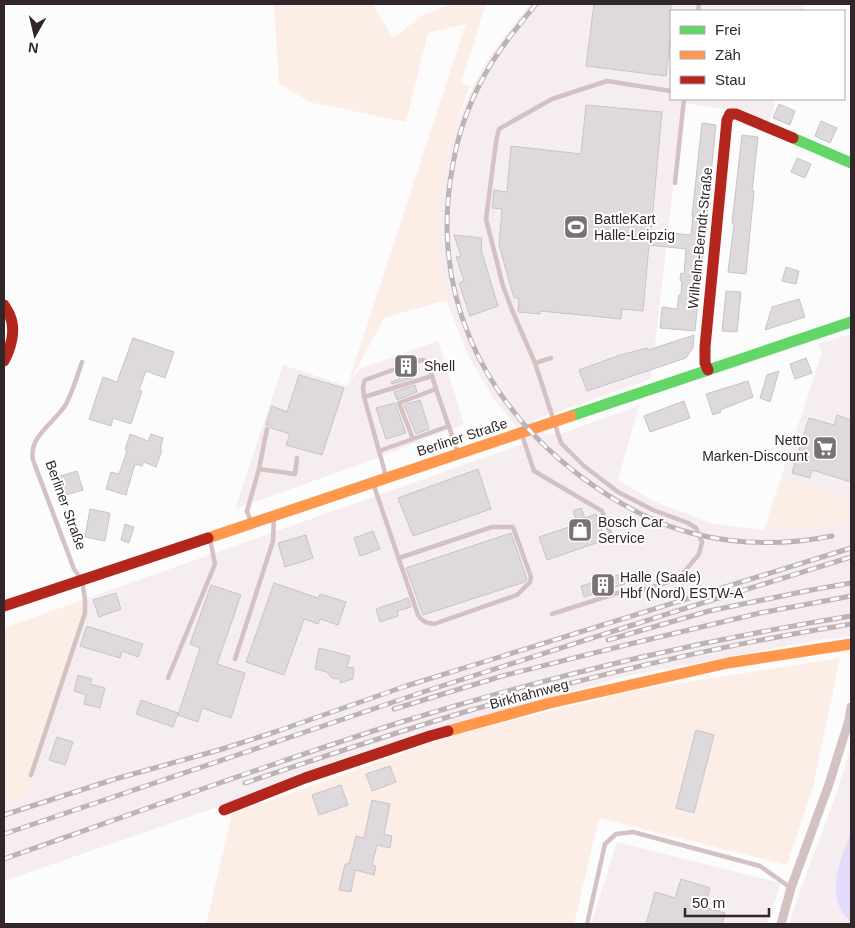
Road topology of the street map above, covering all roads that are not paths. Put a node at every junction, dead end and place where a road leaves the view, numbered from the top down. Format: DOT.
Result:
graph roads {
  1 [pos="670,91"];
  2 [pos="684,100"];
  3 [pos="851,163"];
  4 [pos="675,184"];
  5 [pos="4,305"];
  6 [pos="7,313"];
  7 [pos="851,322"];
  8 [pos="551,358"];
  9 [pos="4,361"];
  10 [pos="82,362"];
  11 [pos="535,362"];
  12 [pos="708,370"];
  13 [pos="432,376"];
  14 [pos="436,389"];
  15 [pos="364,397"];
  16 [pos="554,422"];
  17 [pos="449,426"];
  18 [pos="267,429"];
  19 [pos="522,433"];
  20 [pos="413,439"];
  21 [pos="379,451"];
  22 [pos="459,454"];
  23 [pos="297,458"];
  24 [pos="259,469"];
  25 [pos="386,477"];
  26 [pos="373,482"];
  27 [pos="274,516"];
  28 [pos="251,524"];
  29 [pos="209,538"];
  30 [pos="612,538"];
  31 [pos="399,558"];
  32 [pos="82,580"];
  33 [pos="4,606"];
  34 [pos="552,614"];
  35 [pos="851,644"];
  36 [pos="235,659"];
  37 [pos="168,678"];
  38 [pos="851,707"];
  39 [pos="30,775"];
  40 [pos="224,810"];
  41 [pos="790,888"];
  42 [pos="586,924"];
  43 [pos="781,924"];
  1 -- 11 [label="lane"];
  2 -- 4 [label="lane"];
  3 -- 12 [label="street, Wilhelm-Berndt-Straße"];
  5 -- 6 [label="street"];
  6 -- 9 [label="street"];
  7 -- 12 [label="street, Berliner Straße"];
  8 -- 11 [label="lane"];
  10 -- 32 [label="lane, Berliner Straße"];
  11 -- 16 [label="lane"];
  12 -- 16 [label="street, Berliner Straße"];
  13 -- 14 [label="lane"];
  13 -- 15 [label="lane"];
  13 -- 15 [label="lane"];
  14 -- 17 [label="lane"];
  14 -- 20 [label="lane"];
  15 -- 21 [label="lane"];
  16 -- 19 [label="street, Berliner Straße"];
  16 -- 34 [label="lane"];
  17 -- 20 [label="lane"];
  17 -- 22 [label="lane"];
  18 -- 24 [label="lane"];
  19 -- 22 [label="street, Berliner Straße"];
  19 -- 30 [label="lane"];
  20 -- 21 [label="lane"];
  21 -- 25 [label="lane"];
  22 -- 25 [label="street, Berliner Straße"];
  23 -- 24 [label="lane"];
  24 -- 28 [label="lane"];
  25 -- 26 [label="street, Berliner Straße"];
  26 -- 27 [label="street, Berliner Straße"];
  26 -- 31 [label="lane"];
  27 -- 28 [label="street, Berliner Straße"];
  27 -- 36 [label="lane"];
  28 -- 29 [label="street, Berliner Straße"];
  29 -- 32 [label="street, Berliner Straße"];
  29 -- 37 [label="lane"];
  31 -- 31 [label="lane"];
  32 -- 33 [label="street, Berliner Straße"];
  32 -- 39 [label="lane, Berliner Straße"];
  35 -- 40 [label="street, Birkhahnweg"];
  38 -- 41 [label="street"];
  41 -- 42 [label="lane"];
  41 -- 43 [label="street"];
}
